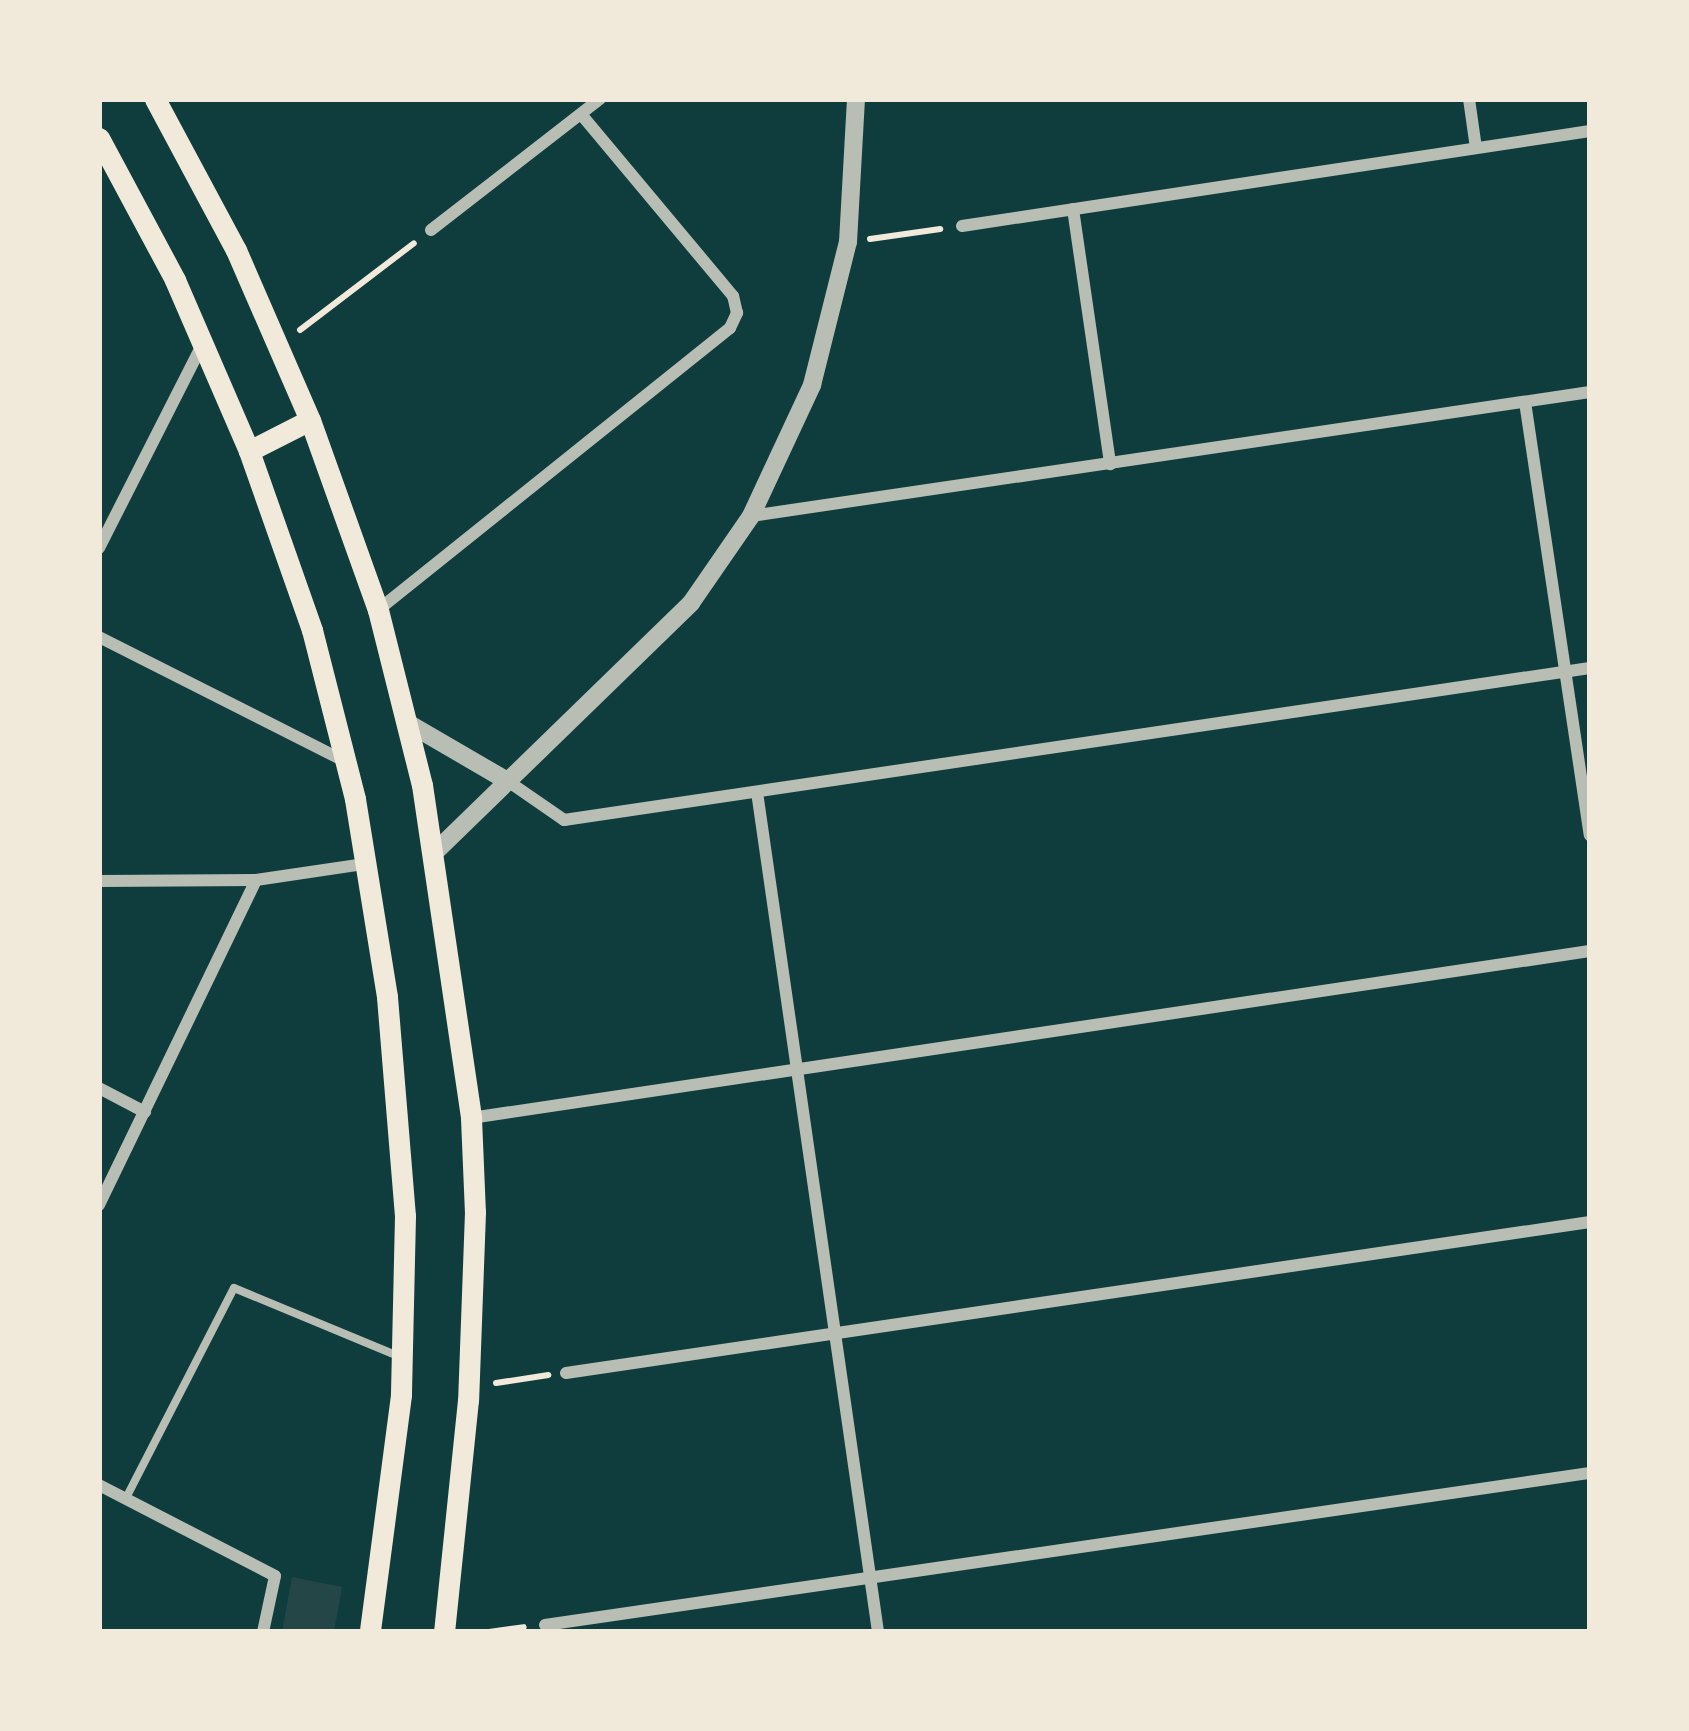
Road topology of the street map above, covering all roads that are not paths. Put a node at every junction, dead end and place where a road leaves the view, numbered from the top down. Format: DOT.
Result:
graph roads {
  1 [pos="600,99"];
  2 [pos="856,99"];
  3 [pos="1469,99"];
  4 [pos="156,100"];
  5 [pos="581,114"];
  6 [pos="1590,131"];
  7 [pos="99,138"];
  8 [pos="1476,148"];
  9 [pos="1073,209"];
  10 [pos="962,226"];
  11 [pos="431,230"];
  12 [pos="202,344"];
  13 [pos="1590,392"];
  14 [pos="1525,402"];
  15 [pos="310,420"];
  16 [pos="248,451"];
  17 [pos="1111,464"];
  18 [pos="751,516"];
  19 [pos="99,548"];
  20 [pos="378,610"];
  21 [pos="99,637"];
  22 [pos="1590,668"];
  23 [pos="1567,672"];
  24 [pos="406,722"];
  25 [pos="346,762"];
  26 [pos="509,782"];
  27 [pos="757,792"];
  28 [pos="1590,835"];
  29 [pos="434,854"];
  30 [pos="365,864"];
  31 [pos="256,880"];
  32 [pos="99,881"];
  33 [pos="1590,950"];
  34 [pos="796,1068"];
  35 [pos="99,1088"];
  36 [pos="145,1112"];
  37 [pos="472,1118"];
  38 [pos="99,1205"];
  39 [pos="1590,1222"];
  40 [pos="835,1334"];
  41 [pos="403,1358"];
  42 [pos="566,1373"];
  43 [pos="1590,1473"];
  44 [pos="99,1485"];
  45 [pos="126,1499"];
  46 [pos="871,1580"];
  47 [pos="545,1624"];
  48 [pos="263,1632"];
  49 [pos="370,1632"];
  50 [pos="444,1632"];
  51 [pos="878,1632"];
  1 -- 5 [label="street"];
  2 -- 18 [label="street"];
  3 -- 8 [label="street"];
  4 -- 15 [label="main road"];
  5 -- 11 [label="street"];
  5 -- 20 [label="street"];
  6 -- 8 [label="street"];
  7 -- 12 [label="main road"];
  8 -- 9 [label="street"];
  9 -- 10 [label="street"];
  9 -- 17 [label="street"];
  12 -- 16 [label="main road"];
  12 -- 19 [label="street"];
  13 -- 14 [label="street"];
  14 -- 17 [label="street"];
  14 -- 23 [label="street"];
  15 -- 16 [label="main road"];
  15 -- 20 [label="main road"];
  16 -- 25 [label="main road"];
  17 -- 18 [label="street"];
  18 -- 26 [label="street"];
  20 -- 24 [label="main road"];
  21 -- 25 [label="street"];
  22 -- 23 [label="street"];
  23 -- 27 [label="street"];
  23 -- 28 [label="street"];
  24 -- 26 [label="street"];
  24 -- 29 [label="main road"];
  25 -- 30 [label="main road"];
  26 -- 27 [label="street"];
  26 -- 29 [label="street"];
  27 -- 34 [label="street"];
  29 -- 37 [label="main road"];
  30 -- 31 [label="street"];
  30 -- 41 [label="main road"];
  31 -- 32 [label="street"];
  31 -- 36 [label="street"];
  33 -- 34 [label="street"];
  34 -- 37 [label="street"];
  34 -- 40 [label="street"];
  35 -- 36 [label="street"];
  36 -- 38 [label="street"];
  37 -- 50 [label="main road"];
  39 -- 40 [label="street"];
  40 -- 42 [label="street"];
  40 -- 46 [label="street"];
  41 -- 45 [label="lane"];
  41 -- 49 [label="main road"];
  43 -- 46 [label="street"];
  44 -- 45 [label="street"];
  45 -- 48 [label="street"];
  46 -- 47 [label="street"];
  46 -- 51 [label="street"];
}
